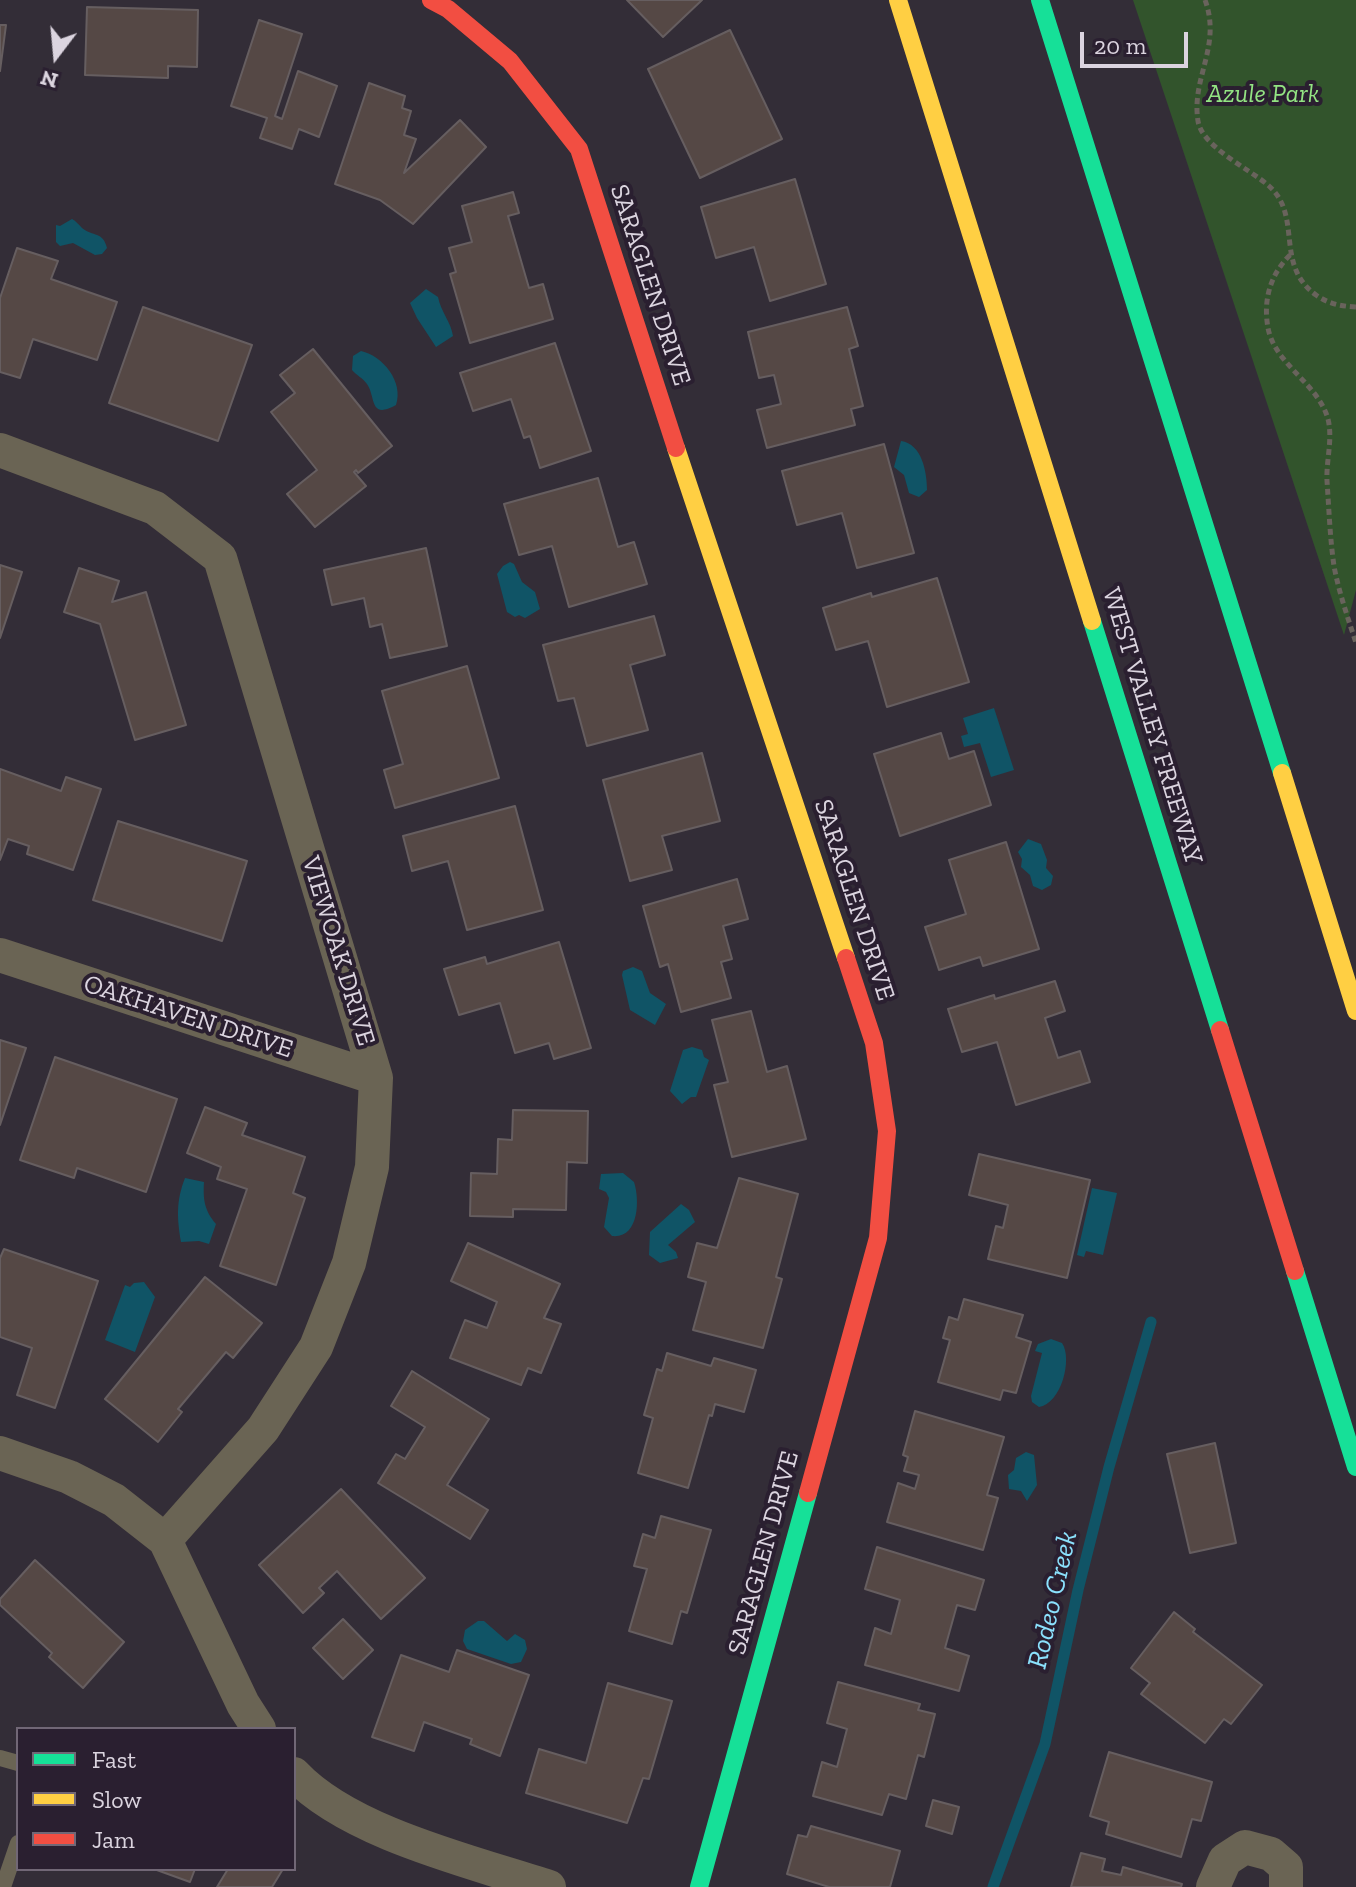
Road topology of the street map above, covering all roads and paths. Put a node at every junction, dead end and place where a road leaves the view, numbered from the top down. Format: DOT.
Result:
graph roads {
  1 [pos="431,0"];
  2 [pos="898,0"];
  3 [pos="1040,0"];
  4 [pos="1205,0"];
  5 [pos="1290,255"];
  6 [pos="1356,307"];
  7 [pos="0,450"];
  8 [pos="1356,643"];
  9 [pos="0,955"];
  10 [pos="1356,1011"];
  11 [pos="376,1078"];
  12 [pos="0,1453"];
  13 [pos="1356,1467"];
  14 [pos="165,1540"];
  15 [pos="258,1727"];
  16 [pos="296,1776"];
  17 [pos="16,1849"];
  18 [pos="3,1887"];
  19 [pos="549,1887"];
  20 [pos="699,1887"];
  21 [pos="1213,1887"];
  22 [pos="1286,1887"];
  1 -- 20 [label="main road, SARAGLEN DRIVE"];
  2 -- 13 [label="main road, WEST VALLEY FREEWAY"];
  3 -- 10 [label="main road"];
  4 -- 5 [label="path"];
  5 -- 6 [label="path"];
  5 -- 8 [label="path"];
  7 -- 11 [label="street, VIEWOAK DRIVE"];
  9 -- 11 [label="street, OAKHAVEN DRIVE"];
  11 -- 14 [label="street, VIEWOAK DRIVE"];
  12 -- 14 [label="street"];
  14 -- 15 [label="street"];
  16 -- 19 [label="street"];
  17 -- 18 [label="lane"];
  21 -- 22 [label="street"];
}
